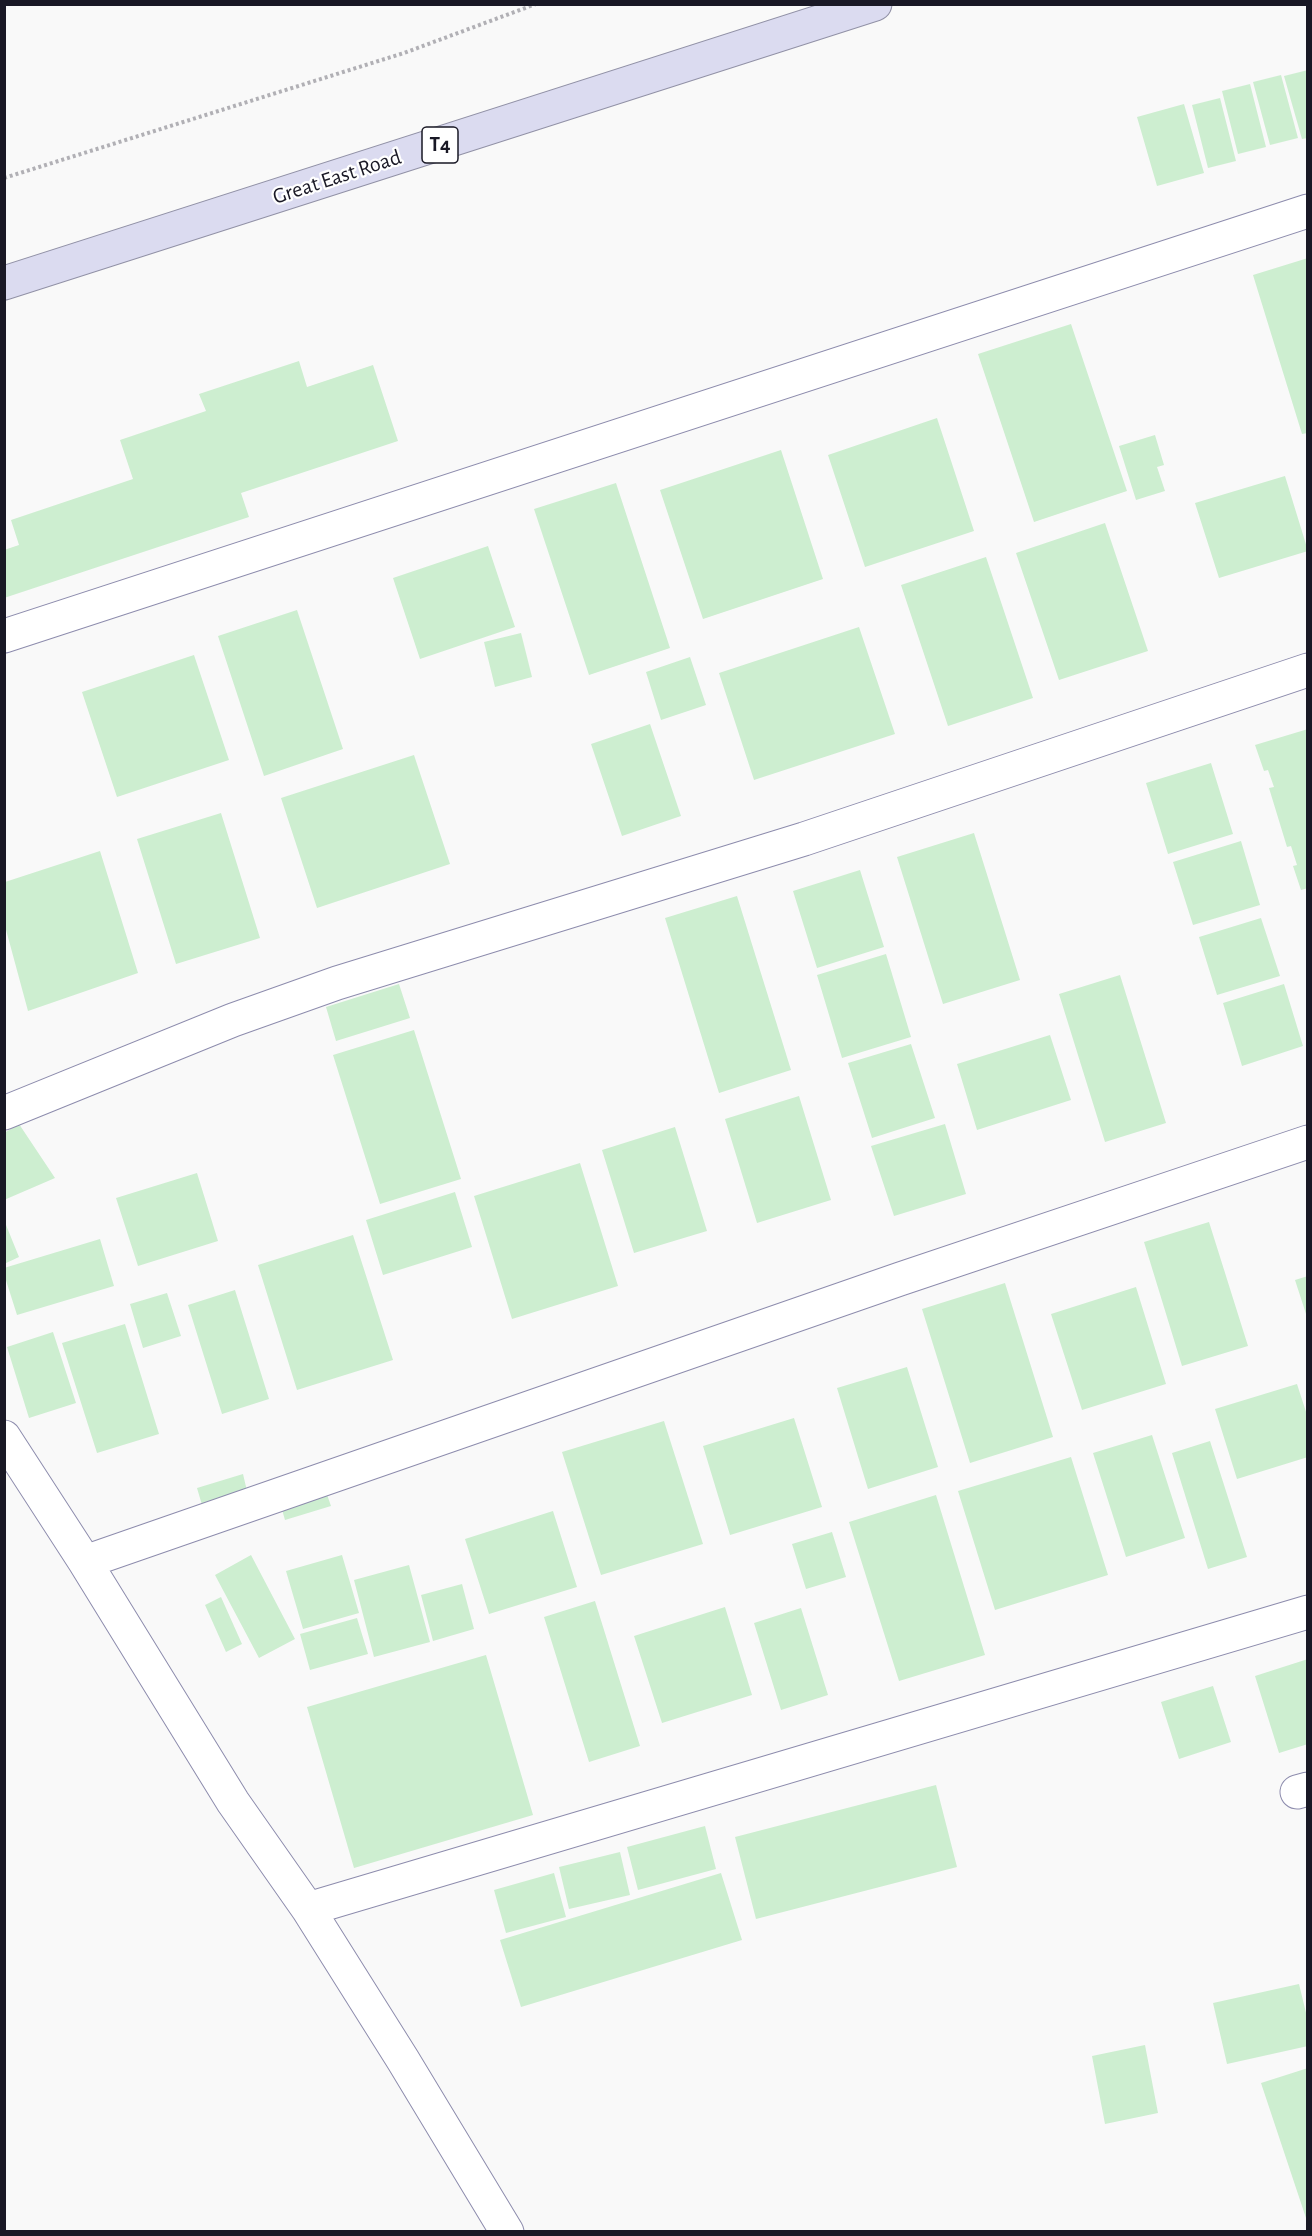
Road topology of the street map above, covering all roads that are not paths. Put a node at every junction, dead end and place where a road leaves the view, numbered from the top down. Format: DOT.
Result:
graph roads {
  1 [pos="875,4"];
  2 [pos="1308,211"];
  3 [pos="4,283"];
  4 [pos="4,636"];
  5 [pos="1308,670"];
  6 [pos="4,1113"];
  7 [pos="1308,1142"];
  8 [pos="4,1437"];
  9 [pos="85,1562"];
  10 [pos="1308,1612"];
  11 [pos="308,1909"];
  12 [pos="507,2232"];
  1 -- 3 [label="highway, Great East Road / T4"];
  2 -- 4 [label="street"];
  5 -- 6 [label="street"];
  7 -- 9 [label="street"];
  8 -- 9 [label="street"];
  9 -- 11 [label="street"];
  10 -- 11 [label="street"];
  11 -- 12 [label="street"];
}
